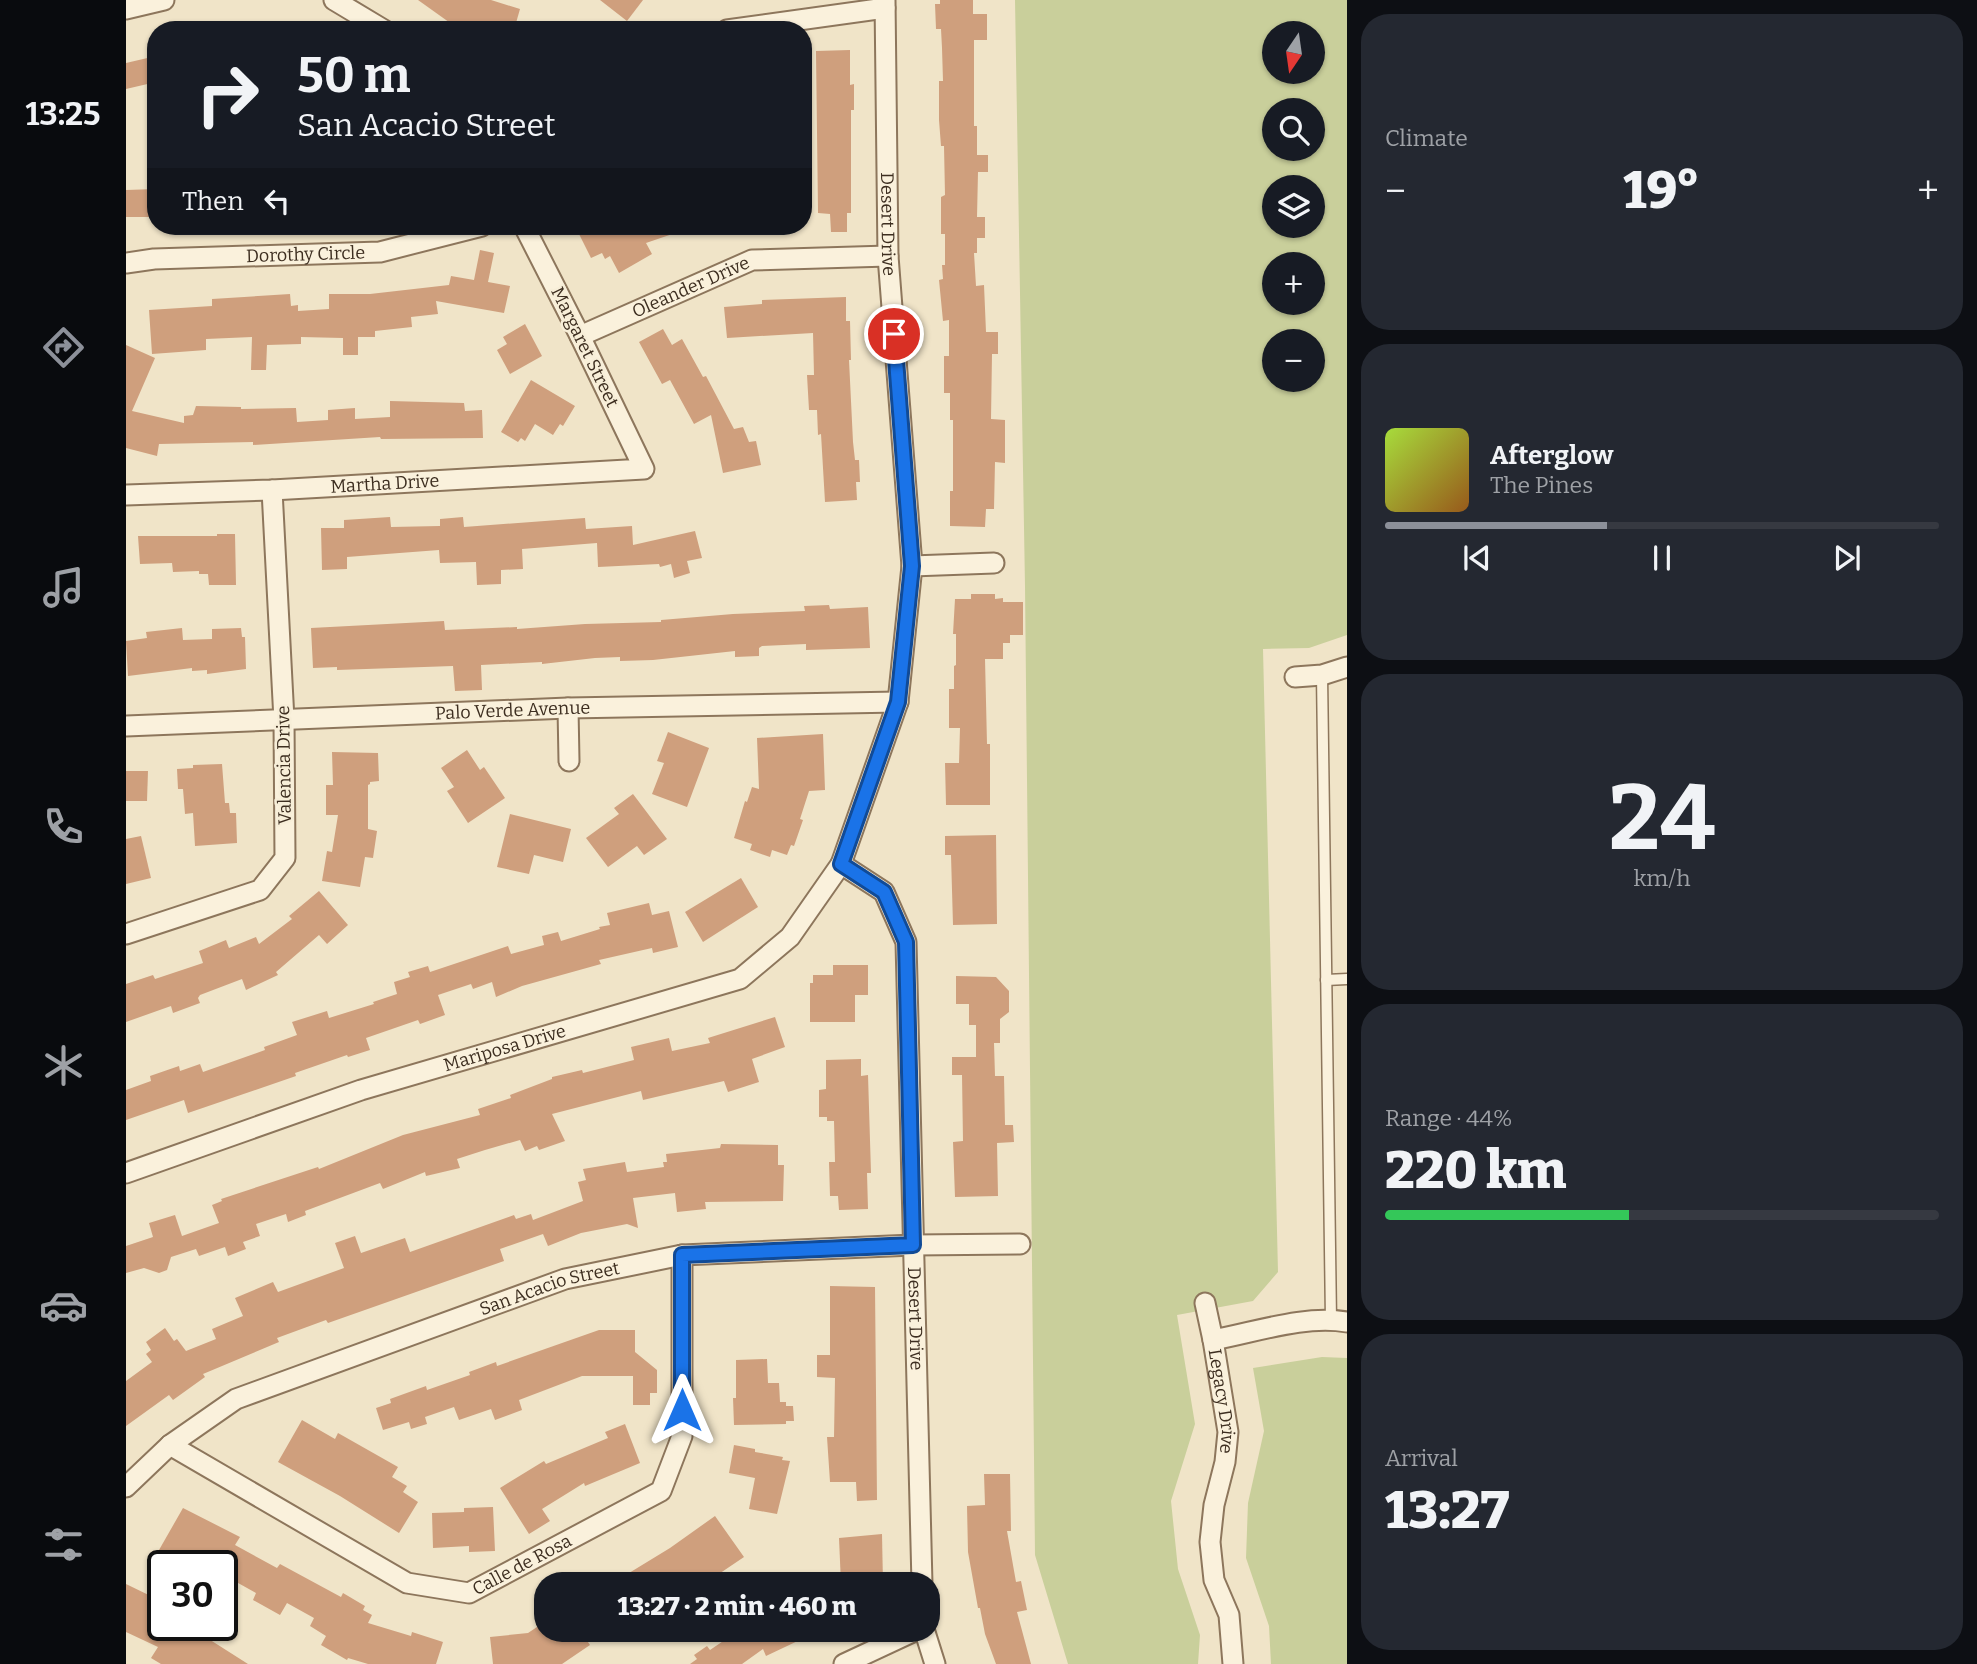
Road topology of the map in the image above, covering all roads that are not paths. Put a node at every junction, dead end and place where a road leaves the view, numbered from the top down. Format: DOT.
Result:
graph roads {
  1 [pos="164,0"];
  2 [pos="334,0"];
  3 [pos="885,4"];
  4 [pos="126,9"];
  5 [pos="369,21"];
  6 [pos="782,21"];
  7 [pos="447,235"];
  8 [pos="529,235"];
  9 [pos="888,256"];
  10 [pos="126,263"];
  11 [pos="580,336"];
  12 [pos="644,469"];
  13 [pos="272,490"];
  14 [pos="126,495"];
  15 [pos="994,563"];
  16 [pos="912,566"];
  17 [pos="1347,667"];
  18 [pos="1322,675"];
  19 [pos="1295,677"];
  20 [pos="898,702"];
  21 [pos="568,708"];
  22 [pos="284,720"];
  23 [pos="126,726"];
  24 [pos="569,761"];
  25 [pos="841,864"];
  26 [pos="126,934"];
  27 [pos="1347,979"];
  28 [pos="1326,980"];
  29 [pos="126,1173"];
  30 [pos="1020,1244"];
  31 [pos="913,1245"];
  32 [pos="682,1255"];
  33 [pos="1205,1303"];
  34 [pos="1339,1321"];
  35 [pos="1213,1340"];
  36 [pos="170,1445"];
  37 [pos="126,1487"];
  38 [pos="922,1572"];
  39 [pos="893,1642"];
  40 [pos="927,1642"];
  41 [pos="844,1664"];
  42 [pos="935,1664"];
  43 [pos="1233,1664"];
  1 -- 4 [label="street"];
  2 -- 5 [label="street"];
  3 -- 6 [label="street"];
  3 -- 9 [label="street, Desert Drive"];
  7 -- 10 [label="street, Dorothy Circle"];
  8 -- 11 [label="street, Margaret Street"];
  9 -- 11 [label="street, Oleander Drive"];
  9 -- 16 [label="street, Desert Drive"];
  11 -- 12 [label="street, Margaret Street"];
  12 -- 13 [label="street, Martha Drive"];
  13 -- 14 [label="street, Martha Drive"];
  13 -- 22 [label="street, Valencia Drive"];
  15 -- 16 [label="street"];
  16 -- 20 [label="street, Desert Drive"];
  17 -- 18 [label="street"];
  18 -- 19 [label="street"];
  18 -- 28 [label="lane"];
  20 -- 21 [label="street, Palo Verde Avenue"];
  20 -- 25 [label="street, Desert Drive"];
  21 -- 22 [label="street, Palo Verde Avenue"];
  21 -- 24 [label="street"];
  22 -- 23 [label="street, Palo Verde Avenue"];
  22 -- 26 [label="street, Valencia Drive"];
  25 -- 29 [label="street, Mariposa Drive"];
  25 -- 31 [label="street, Desert Drive"];
  27 -- 28 [label="lane"];
  28 -- 34 [label="lane"];
  30 -- 31 [label="street, San Acacio Street"];
  31 -- 32 [label="street, San Acacio Street"];
  31 -- 38 [label="street, Desert Drive"];
  32 -- 36 [label="street, San Acacio Street"];
  32 -- 36 [label="street, Calle de Rosa"];
  33 -- 35 [label="street, Legacy Drive"];
  34 -- 35 [label="street"];
  35 -- 43 [label="street, Legacy Drive"];
  36 -- 37 [label="street, San Acacio Street"];
  39 -- 41 [label="street"];
  40 -- 42 [label="street"];
}
